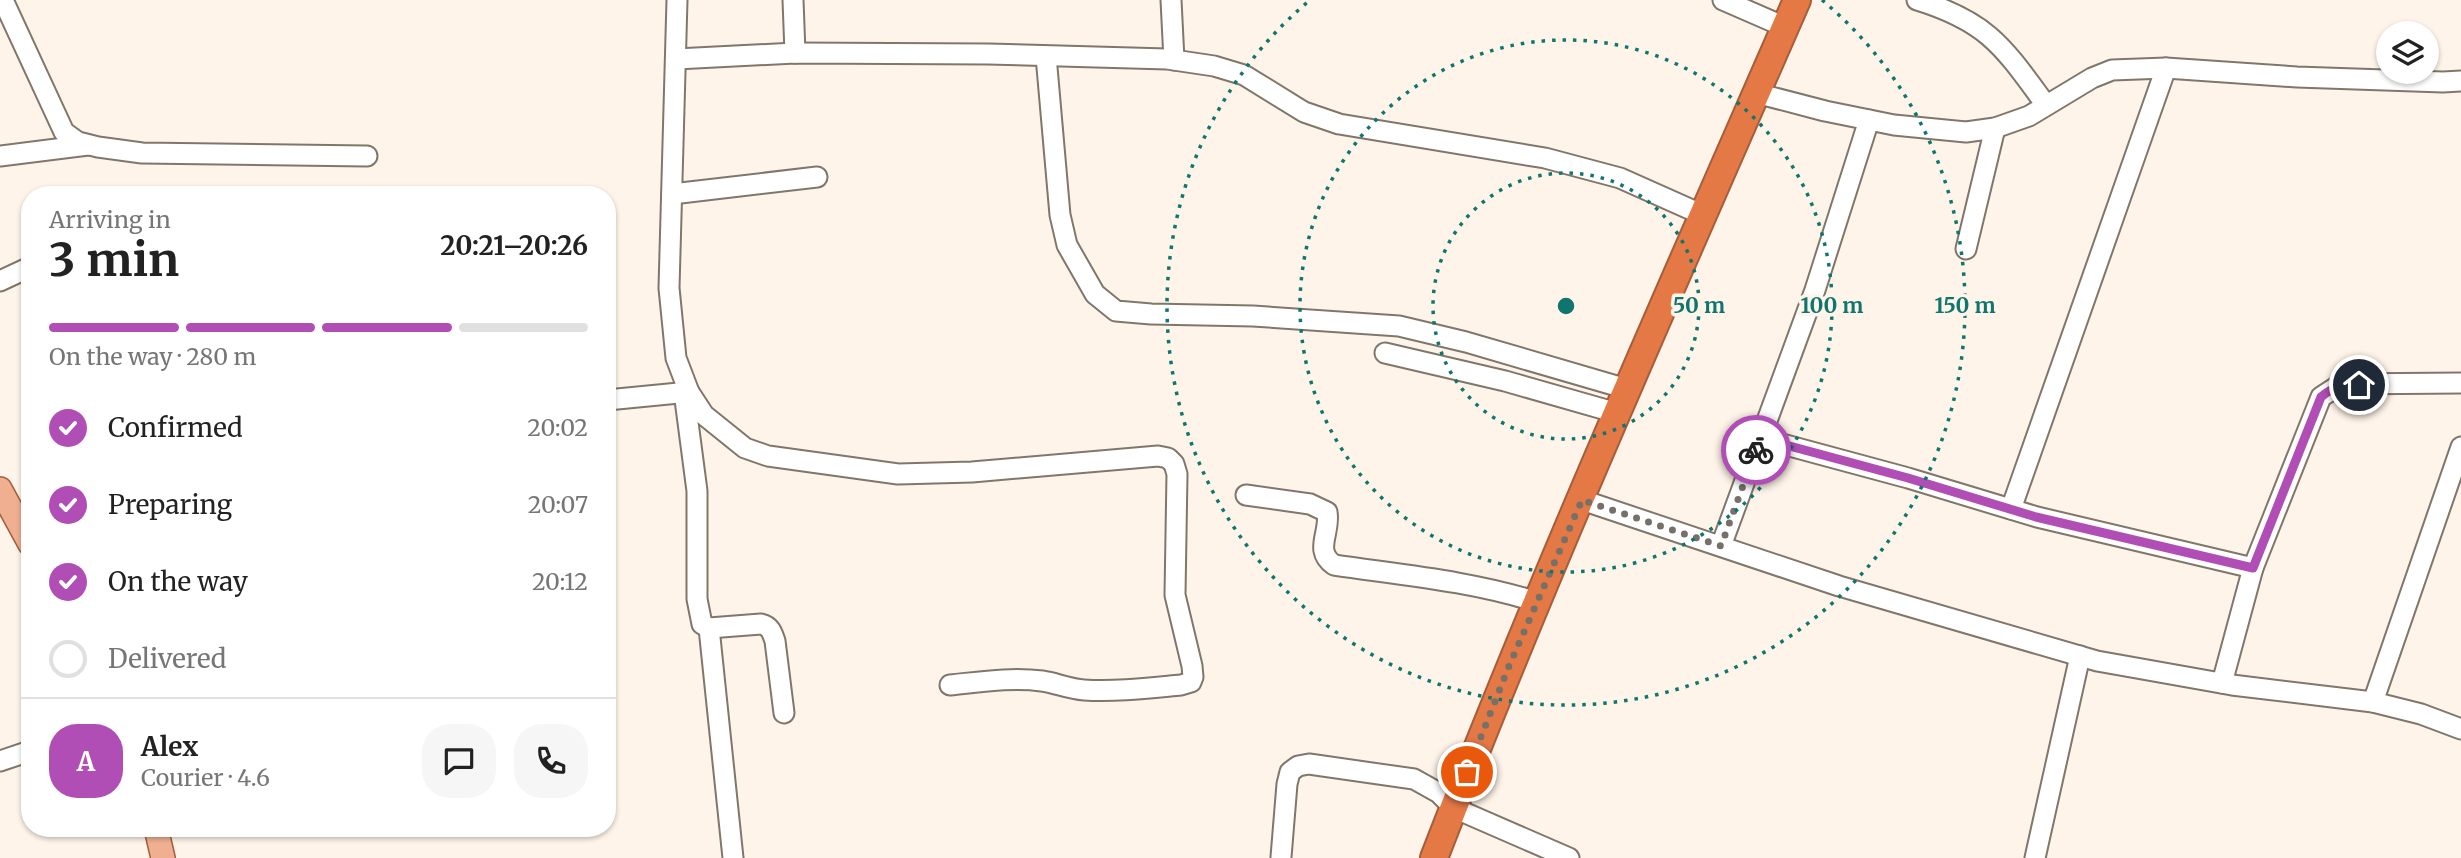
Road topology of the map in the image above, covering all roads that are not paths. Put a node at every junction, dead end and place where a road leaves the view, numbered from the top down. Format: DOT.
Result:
graph roads {
  1 [pos="3,0"];
  2 [pos="677,0"];
  3 [pos="793,0"];
  4 [pos="1171,0"];
  5 [pos="1723,0"];
  6 [pos="1797,0"];
  7 [pos="1917,0"];
  8 [pos="1785,27"];
  9 [pos="795,53"];
  10 [pos="1046,55"];
  11 [pos="676,60"];
  12 [pos="1174,60"];
  13 [pos="2166,68"];
  14 [pos="2461,81"];
  15 [pos="1756,93"];
  16 [pos="2046,106"];
  17 [pos="1869,120"];
  18 [pos="1995,128"];
  19 [pos="88,145"];
  20 [pos="0,156"];
  21 [pos="367,156"];
  22 [pos="817,177"];
  23 [pos="672,194"];
  24 [pos="1703,215"];
  25 [pos="1966,249"];
  26 [pos="21,271"];
  27 [pos="0,281"];
  28 [pos="1385,353"];
  29 [pos="2461,383"];
  30 [pos="1627,389"];
  31 [pos="686,392"];
  32 [pos="616,399"];
  33 [pos="1617,413"];
  34 [pos="1760,438"];
  35 [pos="2461,447"];
  36 [pos="0,489"];
  37 [pos="1246,495"];
  38 [pos="1582,500"];
  39 [pos="2011,509"];
  40 [pos="21,528"];
  41 [pos="1721,546"];
  42 [pos="2253,568"];
  43 [pos="1537,602"];
  44 [pos="709,628"];
  45 [pos="2080,656"];
  46 [pos="2222,683"];
  47 [pos="950,685"];
  48 [pos="2373,702"];
  49 [pos="784,713"];
  50 [pos="2461,729"];
  51 [pos="21,754"];
  52 [pos="0,761"];
  53 [pos="1454,808"];
  54 [pos="158,837"];
  55 [pos="1281,857"];
  56 [pos="163,858"];
  57 [pos="733,858"];
  58 [pos="1434,858"];
  59 [pos="1569,858"];
  60 [pos="2035,858"];
  1 -- 19 [label="street"];
  2 -- 11 [label="street"];
  3 -- 9 [label="street"];
  4 -- 12 [label="street"];
  5 -- 8 [label="street"];
  6 -- 8 [label="highway"];
  7 -- 16 [label="street"];
  8 -- 15 [label="highway"];
  9 -- 10 [label="street"];
  9 -- 11 [label="street"];
  10 -- 12 [label="street"];
  10 -- 30 [label="street"];
  11 -- 23 [label="street"];
  12 -- 24 [label="street"];
  13 -- 14 [label="street"];
  13 -- 16 [label="street"];
  13 -- 39 [label="street"];
  15 -- 17 [label="street"];
  15 -- 24 [label="highway"];
  16 -- 18 [label="street"];
  17 -- 18 [label="street"];
  17 -- 34 [label="street"];
  18 -- 25 [label="street"];
  19 -- 20 [label="street"];
  19 -- 21 [label="street"];
  22 -- 23 [label="street"];
  23 -- 31 [label="street"];
  24 -- 30 [label="highway"];
  26 -- 27 [label="street"];
  28 -- 33 [label="street"];
  29 -- 42 [label="street"];
  30 -- 33 [label="highway"];
  31 -- 32 [label="street"];
  31 -- 44 [label="street"];
  31 -- 47 [label="street"];
  33 -- 38 [label="highway"];
  34 -- 39 [label="street"];
  34 -- 41 [label="street"];
  35 -- 48 [label="street"];
  36 -- 40 [label="main road"];
  37 -- 43 [label="street"];
  38 -- 41 [label="street"];
  38 -- 43 [label="highway"];
  39 -- 42 [label="street"];
  41 -- 45 [label="street"];
  42 -- 46 [label="street"];
  43 -- 53 [label="highway"];
  44 -- 49 [label="street"];
  44 -- 57 [label="street"];
  45 -- 46 [label="street"];
  45 -- 60 [label="street"];
  46 -- 48 [label="street"];
  48 -- 50 [label="street"];
  51 -- 52 [label="street"];
  53 -- 55 [label="street"];
  53 -- 58 [label="highway"];
  53 -- 59 [label="street"];
  54 -- 56 [label="main road"];
}
